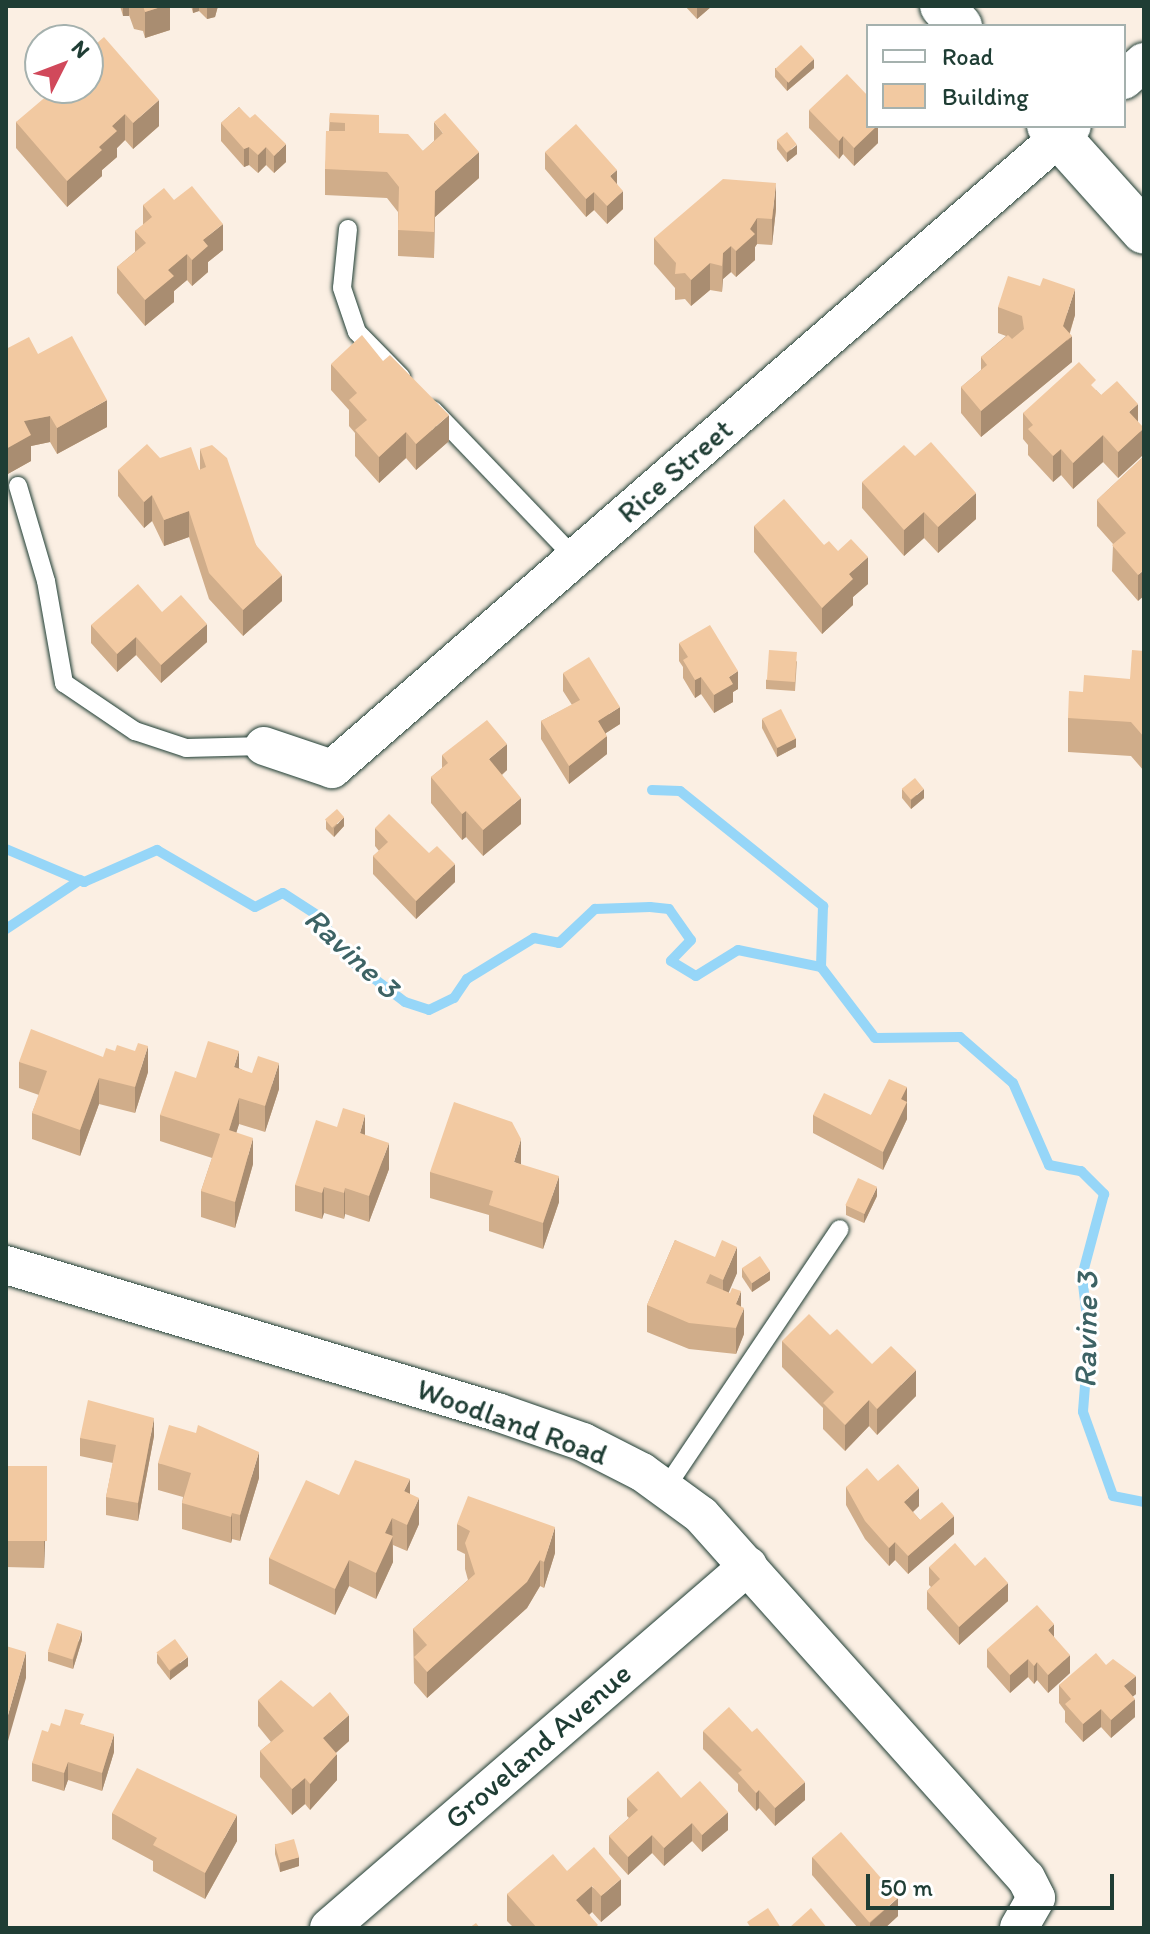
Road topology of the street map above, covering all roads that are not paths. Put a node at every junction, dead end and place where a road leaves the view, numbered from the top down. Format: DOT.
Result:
graph roads {
  1 [pos="942,6"];
  2 [pos="958,24"];
  3 [pos="1144,62"];
  4 [pos="1126,78"];
  5 [pos="1060,130"];
  6 [pos="348,229"];
  7 [pos="1144,232"];
  8 [pos="18,486"];
  9 [pos="575,558"];
  10 [pos="264,746"];
  11 [pos="840,1229"];
  12 [pos="6,1265"];
  13 [pos="665,1489"];
  14 [pos="748,1566"];
  15 [pos="329,1928"];
  16 [pos="1019,1928"];
  1 -- 2 [label="street"];
  3 -- 4 [label="street"];
  5 -- 7 [label="street"];
  5 -- 9 [label="street, Rice Street"];
  6 -- 9 [label="lane"];
  8 -- 10 [label="lane"];
  9 -- 10 [label="street, Rice Street"];
  11 -- 13 [label="lane"];
  12 -- 13 [label="street, Woodland Road"];
  13 -- 14 [label="street, Woodland Road"];
  14 -- 15 [label="street, Groveland Avenue"];
  14 -- 16 [label="street, Woodland Road"];
}
